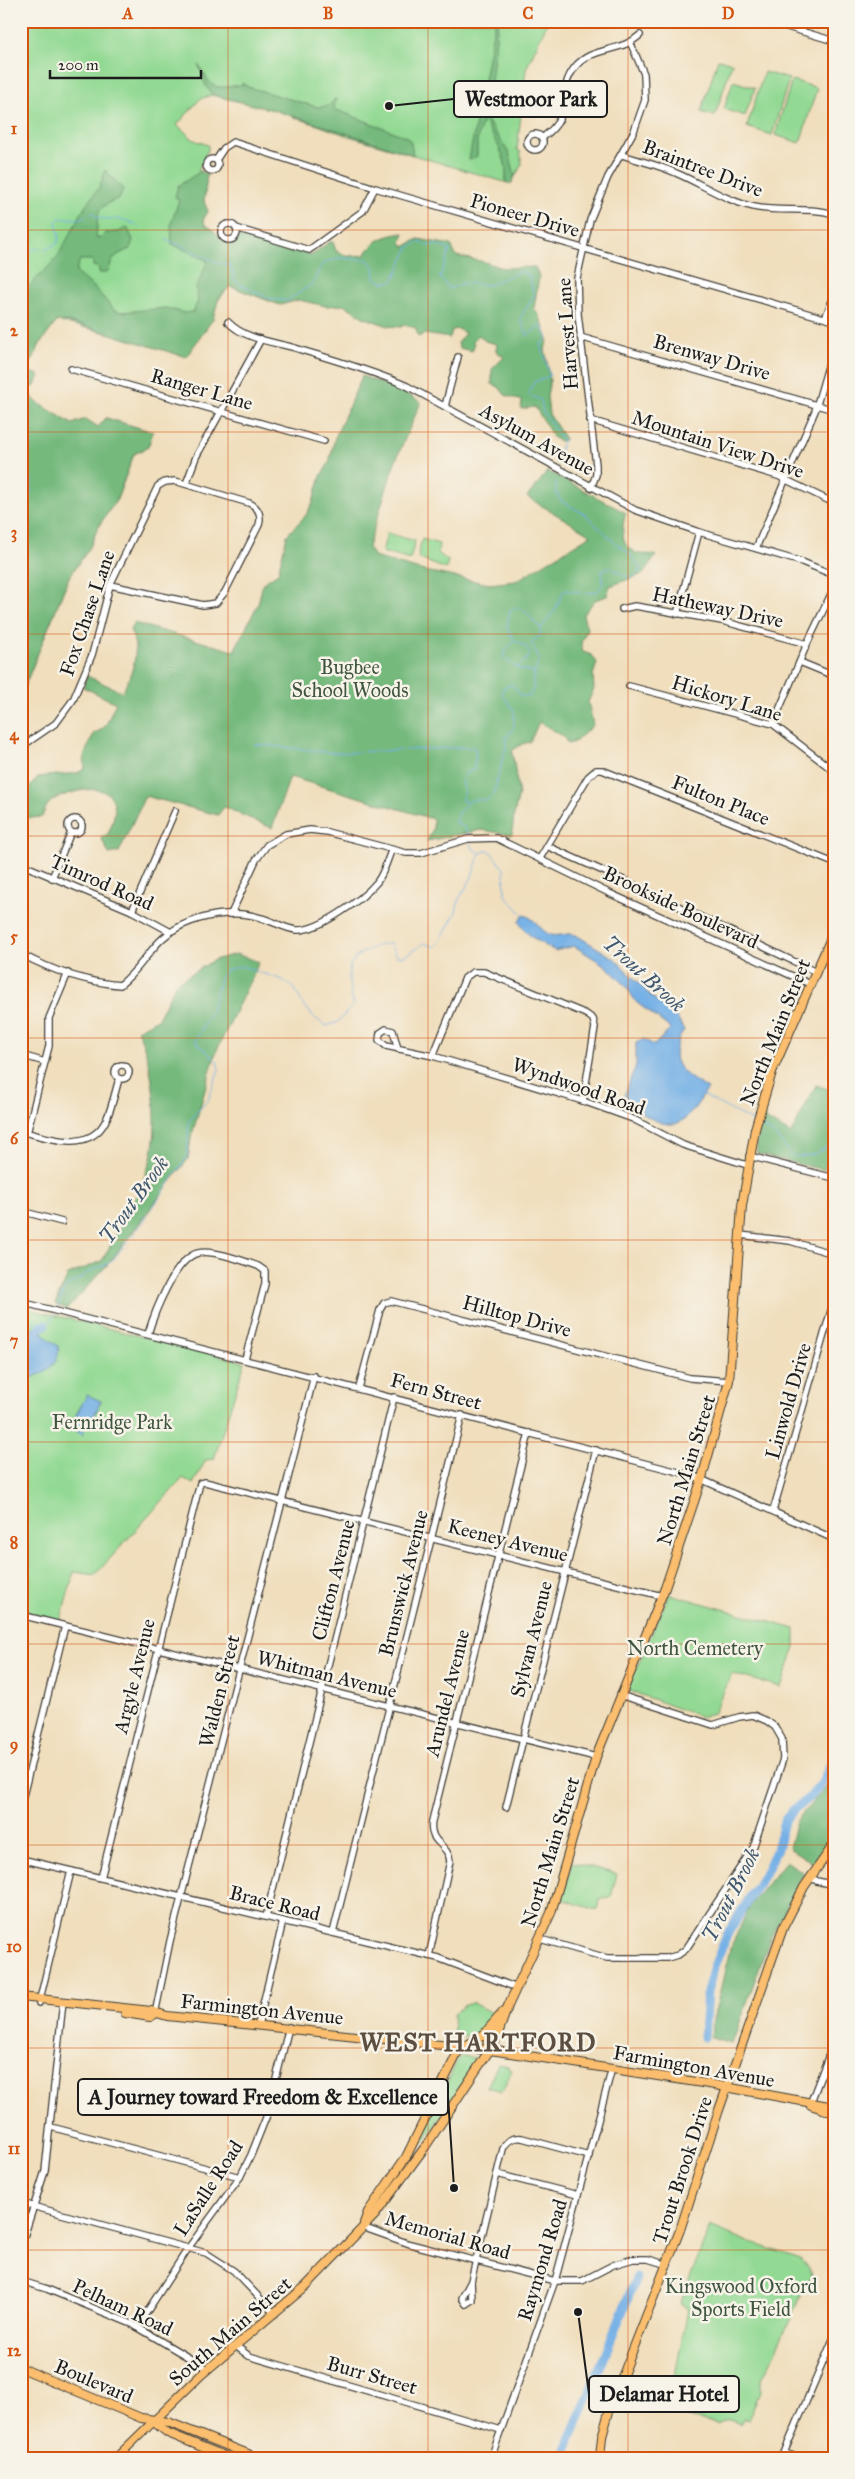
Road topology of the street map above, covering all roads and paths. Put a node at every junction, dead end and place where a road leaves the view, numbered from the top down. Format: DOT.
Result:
graph roads {
  1 [pos="767,21"];
  2 [pos="640,35"];
  3 [pos="834,41"];
  4 [pos="630,44"];
  5 [pos="542,138"];
  6 [pos="622,155"];
  7 [pos="216,160"];
  8 [pos="375,188"];
  9 [pos="834,214"];
  10 [pos="236,228"];
  11 [pos="582,248"];
  12 [pos="834,296"];
  13 [pos="825,318"];
  14 [pos="834,321"];
  15 [pos="228,322"];
  16 [pos="580,337"];
  17 [pos="261,339"];
  18 [pos="834,346"];
  19 [pos="458,356"];
  20 [pos="71,369"];
  21 [pos="817,405"];
  22 [pos="445,406"];
  23 [pos="834,410"];
  24 [pos="222,412"];
  25 [pos="590,420"];
  26 [pos="324,441"];
  27 [pos="785,479"];
  28 [pos="186,484"];
  29 [pos="591,488"];
  30 [pos="834,504"];
  31 [pos="699,532"];
  32 [pos="756,548"];
  33 [pos="834,575"];
  34 [pos="110,585"];
  35 [pos="834,588"];
  36 [pos="622,609"];
  37 [pos="677,614"];
  38 [pos="807,644"];
  39 [pos="800,662"];
  40 [pos="834,676"];
  41 [pos="629,686"];
  42 [pos="773,724"];
  43 [pos="21,747"];
  44 [pos="834,771"];
  45 [pos="175,811"];
  46 [pos="71,832"];
  47 [pos="547,846"];
  48 [pos="391,851"];
  49 [pos="540,858"];
  50 [pos="834,863"];
  51 [pos="21,864"];
  52 [pos="52,878"];
  53 [pos="132,911"];
  54 [pos="231,914"];
  55 [pos="169,931"];
  56 [pos="834,931"];
  57 [pos="21,954"];
  58 [pos="816,972"];
  59 [pos="68,973"];
  60 [pos="810,984"];
  61 [pos="398,1049"];
  62 [pos="21,1055"];
  63 [pos="433,1056"];
  64 [pos="45,1062"];
  65 [pos="119,1079"];
  66 [pos="583,1101"];
  67 [pos="24,1132"];
  68 [pos="749,1156"];
  69 [pos="747,1165"];
  70 [pos="834,1178"];
  71 [pos="21,1211"];
  72 [pos="62,1222"];
  73 [pos="740,1235"];
  74 [pos="834,1254"];
  75 [pos="834,1300"];
  76 [pos="21,1302"];
  77 [pos="148,1334"];
  78 [pos="245,1359"];
  79 [pos="314,1376"];
  80 [pos="729,1381"];
  81 [pos="359,1388"];
  82 [pos="394,1397"];
  83 [pos="462,1415"];
  84 [pos="529,1433"];
  85 [pos="596,1450"];
  86 [pos="702,1478"];
  87 [pos="200,1483"];
  88 [pos="284,1502"];
  89 [pos="773,1511"];
  90 [pos="364,1522"];
  91 [pos="430,1538"];
  92 [pos="834,1539"];
  93 [pos="498,1555"];
  94 [pos="565,1571"];
  95 [pos="662,1596"];
  96 [pos="21,1615"];
  97 [pos="66,1626"];
  98 [pos="158,1649"];
  99 [pos="241,1670"];
  100 [pos="323,1690"];
  101 [pos="620,1696"];
  102 [pos="388,1707"];
  103 [pos="456,1723"];
  104 [pos="524,1740"];
  105 [pos="596,1757"];
  106 [pos="21,1804"];
  107 [pos="506,1807"];
  108 [pos="834,1844"];
  109 [pos="21,1859"];
  110 [pos="71,1871"];
  111 [pos="810,1877"];
  112 [pos="101,1878"];
  113 [pos="834,1885"];
  114 [pos="182,1897"];
  115 [pos="266,1917"];
  116 [pos="283,1921"];
  117 [pos="333,1933"];
  118 [pos="540,1939"];
  119 [pos="430,1956"];
  120 [pos="517,1988"];
  121 [pos="21,1997"];
  122 [pos="21,2001"];
  123 [pos="40,2001"];
  124 [pos="62,2004"];
  125 [pos="508,2006"];
  126 [pos="155,2014"];
  127 [pos="258,2024"];
  128 [pos="289,2027"];
  129 [pos="834,2042"];
  130 [pos="462,2047"];
  131 [pos="490,2050"];
  132 [pos="612,2068"];
  133 [pos="727,2087"];
  134 [pos="810,2104"];
  135 [pos="834,2108"];
  136 [pos="834,2113"];
  137 [pos="50,2127"];
  138 [pos="589,2156"];
  139 [pos="498,2174"];
  140 [pos="240,2177"];
  141 [pos="578,2195"];
  142 [pos="21,2203"];
  143 [pos="34,2206"];
  144 [pos="362,2227"];
  145 [pos="21,2246"];
  146 [pos="189,2247"];
  147 [pos="476,2262"];
  148 [pos="668,2265"];
  149 [pos="21,2281"];
  150 [pos="471,2281"];
  151 [pos="555,2282"];
  152 [pos="275,2314"];
  153 [pos="137,2327"];
  154 [pos="834,2337"];
  155 [pos="236,2346"];
  156 [pos="21,2368"];
  157 [pos="208,2369"];
  158 [pos="154,2422"];
  159 [pos="501,2430"];
  160 [pos="236,2449"];
  161 [pos="116,2458"];
  162 [pos="231,2458"];
  163 [pos="258,2458"];
  164 [pos="491,2458"];
  165 [pos="600,2458"];
  166 [pos="801,2458"];
  1 -- 3 [label="street"];
  2 -- 4 [label="street"];
  4 -- 5 [label="street"];
  4 -- 6 [label="street, Harvest Lane"];
  6 -- 9 [label="street, Braintree Drive"];
  6 -- 11 [label="street, Harvest Lane"];
  7 -- 8 [label="street, Pioneer Drive"];
  8 -- 10 [label="street"];
  8 -- 11 [label="street, Pioneer Drive"];
  11 -- 13 [label="street, Pioneer Drive"];
  11 -- 16 [label="street, Harvest Lane"];
  12 -- 13 [label="street"];
  13 -- 14 [label="street, Pioneer Drive"];
  15 -- 17 [label="street, Asylum Avenue"];
  16 -- 21 [label="street, Brenway Drive"];
  16 -- 25 [label="street, Harvest Lane"];
  17 -- 22 [label="street, Asylum Avenue"];
  17 -- 24 [label="street"];
  18 -- 21 [label="street"];
  19 -- 22 [label="street"];
  20 -- 24 [label="street, Ranger Lane"];
  21 -- 23 [label="street, Brenway Drive"];
  21 -- 27 [label="street"];
  22 -- 29 [label="street, Asylum Avenue"];
  24 -- 26 [label="street, Ranger Lane"];
  24 -- 28 [label="street"];
  25 -- 27 [label="street, Mountain View Drive"];
  25 -- 29 [label="street, Harvest Lane"];
  27 -- 30 [label="street, Mountain View Drive"];
  27 -- 32 [label="street"];
  28 -- 34 [label="street, Fox Chase Lane"];
  28 -- 34 [label="street, Fox Chase Lane"];
  29 -- 31 [label="street, Asylum Avenue"];
  31 -- 32 [label="street, Asylum Avenue"];
  31 -- 37 [label="street"];
  32 -- 33 [label="street, Asylum Avenue"];
  34 -- 43 [label="street, Fox Chase Lane"];
  35 -- 38 [label="street"];
  36 -- 37 [label="street, Hatheway Drive"];
  37 -- 38 [label="street, Hatheway Drive"];
  38 -- 39 [label="street"];
  39 -- 40 [label="street"];
  39 -- 42 [label="street"];
  41 -- 42 [label="street, Hickory Lane"];
  42 -- 44 [label="street, Hickory Lane"];
  45 -- 53 [label="street"];
  46 -- 52 [label="street"];
  47 -- 49 [label="street"];
  47 -- 50 [label="street, Fulton Place"];
  47 -- 58 [label="street, Brookside Boulevard"];
  48 -- 49 [label="street, Brookside Boulevard"];
  48 -- 54 [label="street"];
  48 -- 54 [label="street, Brookside Boulevard"];
  49 -- 60 [label="street, Brookside Boulevard"];
  51 -- 52 [label="street, Timrod Road"];
  52 -- 53 [label="street, Timrod Road"];
  53 -- 55 [label="street, Timrod Road"];
  54 -- 55 [label="street"];
  55 -- 59 [label="street"];
  56 -- 58 [label="main road, North Main Street"];
  57 -- 59 [label="street"];
  58 -- 60 [label="main road, North Main Street"];
  59 -- 64 [label="street"];
  60 -- 68 [label="main road, North Main Street"];
  61 -- 63 [label="street, Wyndwood Road"];
  62 -- 64 [label="street"];
  63 -- 66 [label="street, Wyndwood Road"];
  63 -- 66 [label="street"];
  64 -- 67 [label="street"];
  65 -- 67 [label="street"];
  66 -- 69 [label="street, Wyndwood Road"];
  68 -- 69 [label="main road, North Main Street"];
  68 -- 70 [label="street"];
  69 -- 73 [label="main road, North Main Street"];
  71 -- 72 [label="street"];
  73 -- 74 [label="street"];
  73 -- 80 [label="main road, North Main Street"];
  75 -- 89 [label="street, Linwold Drive"];
  76 -- 77 [label="street, Fern Street"];
  77 -- 78 [label="street, Fern Street"];
  77 -- 78 [label="street"];
  78 -- 79 [label="street, Fern Street"];
  79 -- 81 [label="street, Fern Street"];
  79 -- 88 [label="street, Walden Street"];
  80 -- 81 [label="street, Hilltop Drive"];
  80 -- 86 [label="main road, North Main Street"];
  81 -- 82 [label="street, Fern Street"];
  82 -- 83 [label="street, Fern Street"];
  82 -- 90 [label="street, Clifton Avenue"];
  83 -- 84 [label="street, Fern Street"];
  83 -- 91 [label="street, Brunswick Avenue"];
  84 -- 85 [label="street, Fern Street"];
  84 -- 93 [label="street, Arundel Avenue"];
  85 -- 86 [label="street, Fern Street"];
  85 -- 94 [label="street, Sylvan Avenue"];
  86 -- 89 [label="street, Fern Street"];
  86 -- 95 [label="main road, North Main Street"];
  87 -- 88 [label="street, Keeney Avenue"];
  87 -- 98 [label="street, Argyle Avenue"];
  88 -- 90 [label="street, Keeney Avenue"];
  88 -- 99 [label="street, Walden Street"];
  89 -- 92 [label="street, Fern Street"];
  90 -- 91 [label="street, Keeney Avenue"];
  90 -- 100 [label="street, Clifton Avenue"];
  91 -- 93 [label="street, Keeney Avenue"];
  91 -- 102 [label="street, Brunswick Avenue"];
  93 -- 94 [label="street, Keeney Avenue"];
  93 -- 103 [label="street, Arundel Avenue"];
  94 -- 95 [label="street, Keeney Avenue"];
  94 -- 104 [label="street, Sylvan Avenue"];
  95 -- 101 [label="main road, North Main Street"];
  96 -- 97 [label="street, Whitman Avenue"];
  97 -- 98 [label="street, Whitman Avenue"];
  97 -- 106 [label="street"];
  98 -- 99 [label="street, Whitman Avenue"];
  98 -- 112 [label="street, Argyle Avenue"];
  99 -- 100 [label="street, Whitman Avenue"];
  99 -- 114 [label="street, Walden Street"];
  100 -- 102 [label="street, Whitman Avenue"];
  100 -- 115 [label="street, Clifton Avenue"];
  101 -- 105 [label="main road, North Main Street"];
  101 -- 118 [label="street"];
  102 -- 103 [label="street, Whitman Avenue"];
  102 -- 117 [label="street, Brunswick Avenue"];
  103 -- 104 [label="street, Whitman Avenue"];
  103 -- 119 [label="street, Arundel Avenue"];
  104 -- 105 [label="street, Whitman Avenue"];
  104 -- 107 [label="street, Sylvan Avenue"];
  105 -- 118 [label="main road, North Main Street"];
  108 -- 111 [label="main road, Trout Brook Drive"];
  109 -- 110 [label="street, Brace Road"];
  110 -- 112 [label="street, Brace Road"];
  110 -- 123 [label="street"];
  111 -- 113 [label="street"];
  111 -- 133 [label="main road, Trout Brook Drive"];
  112 -- 114 [label="street, Brace Road"];
  114 -- 115 [label="street, Brace Road"];
  114 -- 126 [label="street, Walden Street"];
  115 -- 116 [label="street, Brace Road"];
  116 -- 117 [label="street, Brace Road"];
  116 -- 127 [label="street"];
  117 -- 119 [label="street, Brace Road"];
  118 -- 120 [label="main road, North Main Street"];
  119 -- 120 [label="street, Brace Road"];
  120 -- 125 [label="main road, North Main Street"];
  121 -- 123 [label="main road, Farmington Avenue"];
  122 -- 123 [label="main road, Farmington Avenue"];
  123 -- 124 [label="main road, Farmington Avenue"];
  124 -- 126 [label="main road, Farmington Avenue"];
  124 -- 137 [label="street"];
  125 -- 130 [label="main road, North Main Street"];
  125 -- 131 [label="main road, North Main Street"];
  126 -- 127 [label="main road, Farmington Avenue"];
  127 -- 128 [label="main road, Farmington Avenue"];
  128 -- 130 [label="main road, Farmington Avenue"];
  128 -- 140 [label="street, LaSalle Road"];
  129 -- 134 [label="street"];
  130 -- 131 [label="main road, Farmington Avenue"];
  130 -- 144 [label="main road, South Main Street"];
  131 -- 132 [label="main road, Farmington Avenue"];
  131 -- 144 [label="main road, South Main Street"];
  132 -- 133 [label="main road, Farmington Avenue"];
  132 -- 138 [label="street, Raymond Road"];
  133 -- 134 [label="main road, Farmington Avenue"];
  133 -- 148 [label="main road, Trout Brook Drive"];
  134 -- 135 [label="main road, Farmington Avenue"];
  134 -- 136 [label="main road, Farmington Avenue"];
  137 -- 140 [label="street"];
  137 -- 143 [label="street"];
  138 -- 139 [label="street"];
  138 -- 141 [label="street, Raymond Road"];
  139 -- 141 [label="street"];
  139 -- 147 [label="street"];
  140 -- 146 [label="street, LaSalle Road"];
  141 -- 151 [label="street, Raymond Road"];
  142 -- 143 [label="street"];
  143 -- 145 [label="street"];
  143 -- 146 [label="street"];
  144 -- 147 [label="street, Memorial Road"];
  144 -- 152 [label="main road, South Main Street"];
  146 -- 152 [label="street"];
  146 -- 153 [label="street, LaSalle Road"];
  147 -- 150 [label="street"];
  147 -- 151 [label="street, Memorial Road"];
  148 -- 151 [label="street, Memorial Road"];
  148 -- 165 [label="main road, Trout Brook Drive"];
  149 -- 153 [label="street, Pelham Road"];
  151 -- 159 [label="street, Raymond Road"];
  152 -- 155 [label="main road, South Main Street"];
  153 -- 157 [label="street, Pelham Road"];
  154 -- 166 [label="street"];
  155 -- 157 [label="main road, South Main Street"];
  155 -- 159 [label="street, Burr Street"];
  156 -- 158 [label="main road, Boulevard"];
  157 -- 158 [label="main road, South Main Street"];
  158 -- 160 [label="main road, Boulevard"];
  158 -- 161 [label="main road, South Main Street"];
  158 -- 162 [label="main road, Boulevard"];
  159 -- 164 [label="street, Raymond Road"];
  160 -- 162 [label="main road"];
  160 -- 163 [label="main road, Boulevard"];
}
